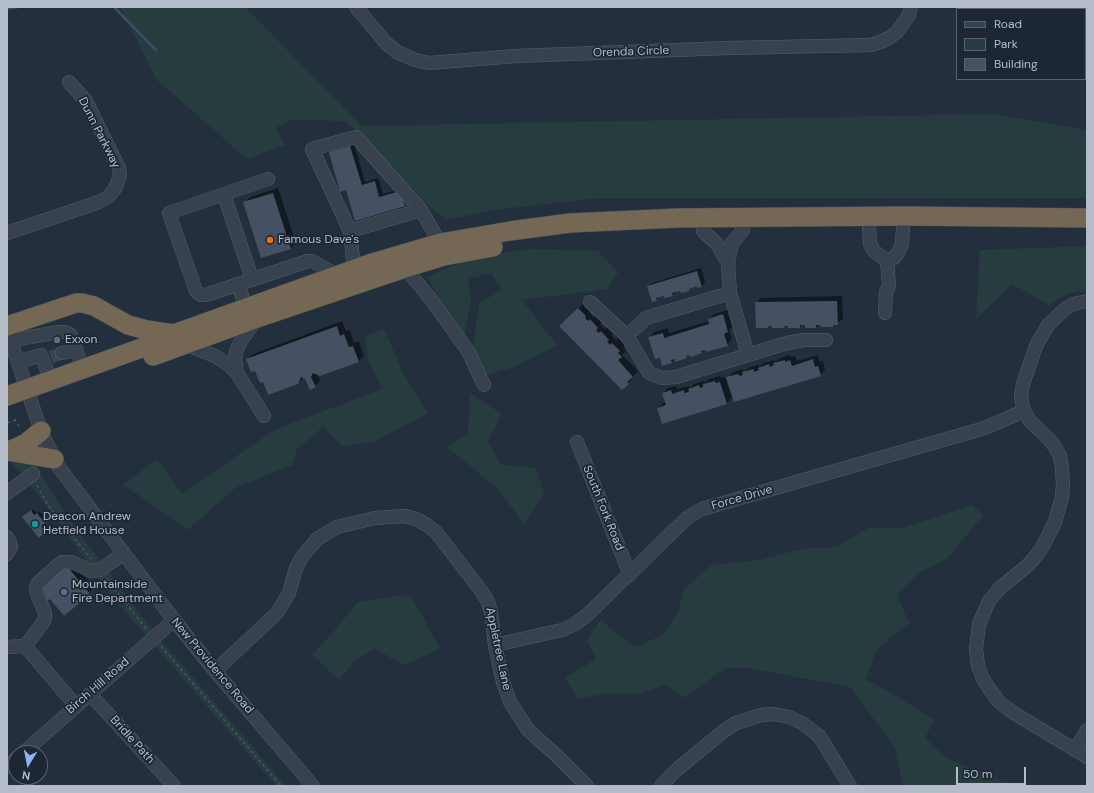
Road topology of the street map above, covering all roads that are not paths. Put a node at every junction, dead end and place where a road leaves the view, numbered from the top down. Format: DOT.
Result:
graph roads {
  1 [pos="911,7"];
  2 [pos="359,8"];
  3 [pos="69,82"];
  4 [pos="268,178"];
  5 [pos="224,195"];
  6 [pos="421,210"];
  7 [pos="1087,218"];
  8 [pos="869,228"];
  9 [pos="903,228"];
  10 [pos="1087,229"];
  11 [pos="704,230"];
  12 [pos="743,230"];
  13 [pos="350,231"];
  14 [pos="7,233"];
  15 [pos="440,243"];
  16 [pos="887,261"];
  17 [pos="728,263"];
  18 [pos="405,268"];
  19 [pos="346,272"];
  20 [pos="252,280"];
  21 [pos="238,284"];
  22 [pos="730,293"];
  23 [pos="1087,301"];
  24 [pos="590,302"];
  25 [pos="890,310"];
  26 [pos="252,313"];
  27 [pos="8,334"];
  28 [pos="36,336"];
  29 [pos="627,336"];
  30 [pos="179,339"];
  31 [pos="826,340"];
  32 [pos="75,346"];
  33 [pos="49,353"];
  34 [pos="748,355"];
  35 [pos="18,362"];
  36 [pos="83,369"];
  37 [pos="237,372"];
  38 [pos="50,380"];
  39 [pos="484,385"];
  40 [pos="29,395"];
  41 [pos="7,396"];
  42 [pos="1024,411"];
  43 [pos="13,416"];
  44 [pos="264,416"];
  45 [pos="32,431"];
  46 [pos="577,442"];
  47 [pos="7,451"];
  48 [pos="54,459"];
  49 [pos="33,474"];
  50 [pos="7,494"];
  51 [pos="7,537"];
  52 [pos="7,554"];
  53 [pos="123,554"];
  54 [pos="630,575"];
  55 [pos="174,620"];
  56 [pos="495,645"];
  57 [pos="25,646"];
  58 [pos="7,647"];
  59 [pos="215,671"];
  60 [pos="90,694"];
  61 [pos="76,706"];
  62 [pos="1087,730"];
  63 [pos="32,745"];
  64 [pos="1075,750"];
  65 [pos="1087,757"];
  66 [pos="174,786"];
  67 [pos="313,786"];
  68 [pos="587,786"];
  69 [pos="661,786"];
  70 [pos="850,786"];
  1 -- 2 [label="street, Orenda Circle"];
  3 -- 14 [label="street, Dunn Parkway"];
  4 -- 5 [label="street"];
  5 -- 20 [label="street"];
  5 -- 21 [label="street"];
  6 -- 13 [label="street"];
  6 -- 13 [label="street"];
  6 -- 15 [label="street"];
  7 -- 15 [label="highway"];
  8 -- 9 [label="highway"];
  8 -- 12 [label="highway"];
  8 -- 16 [label="street"];
  9 -- 10 [label="highway"];
  9 -- 16 [label="street"];
  11 -- 12 [label="highway"];
  11 -- 17 [label="street"];
  11 -- 18 [label="highway"];
  12 -- 17 [label="street"];
  13 -- 19 [label="street"];
  15 -- 19 [label="highway"];
  16 -- 25 [label="street"];
  17 -- 22 [label="street"];
  18 -- 26 [label="highway"];
  18 -- 39 [label="street"];
  19 -- 20 [label="street"];
  19 -- 26 [label="highway"];
  20 -- 21 [label="street"];
  21 -- 26 [label="street"];
  22 -- 29 [label="street"];
  22 -- 34 [label="street"];
  23 -- 42 [label="street"];
  24 -- 29 [label="street"];
  26 -- 30 [label="highway"];
  26 -- 37 [label="street"];
  27 -- 28 [label="street"];
  27 -- 30 [label="highway"];
  27 -- 35 [label="street, New Providence Road"];
  28 -- 32 [label="street"];
  28 -- 33 [label="street"];
  29 -- 34 [label="street"];
  30 -- 36 [label="highway"];
  30 -- 37 [label="street"];
  30 -- 40 [label="highway"];
  31 -- 34 [label="street"];
  32 -- 33 [label="street"];
  32 -- 36 [label="street"];
  33 -- 35 [label="street"];
  33 -- 38 [label="street"];
  35 -- 40 [label="street, New Providence Road"];
  36 -- 38 [label="highway"];
  37 -- 44 [label="street"];
  38 -- 40 [label="highway"];
  40 -- 41 [label="highway"];
  40 -- 43 [label="highway"];
  40 -- 45 [label="street, New Providence Road"];
  42 -- 54 [label="street, Force Drive"];
  42 -- 64 [label="street"];
  45 -- 47 [label="highway"];
  45 -- 48 [label="street, New Providence Road"];
  46 -- 54 [label="street, South Fork Road"];
  47 -- 48 [label="highway"];
  48 -- 53 [label="street, New Providence Road"];
  49 -- 50 [label="street"];
  51 -- 52 [label="street"];
  53 -- 55 [label="street, New Providence Road"];
  53 -- 57 [label="street"];
  54 -- 56 [label="street, Force Drive"];
  55 -- 59 [label="street, New Providence Road"];
  55 -- 60 [label="street, Birch Hill Road"];
  56 -- 59 [label="street, Appletree Lane"];
  56 -- 68 [label="street, Appletree Lane"];
  57 -- 58 [label="street"];
  57 -- 61 [label="street"];
  59 -- 67 [label="street, New Providence Road"];
  60 -- 61 [label="street, Birch Hill Road"];
  60 -- 66 [label="street, Bridle Path"];
  61 -- 63 [label="street, Birch Hill Road"];
  62 -- 64 [label="street"];
  64 -- 65 [label="street"];
  69 -- 70 [label="street"];
}
